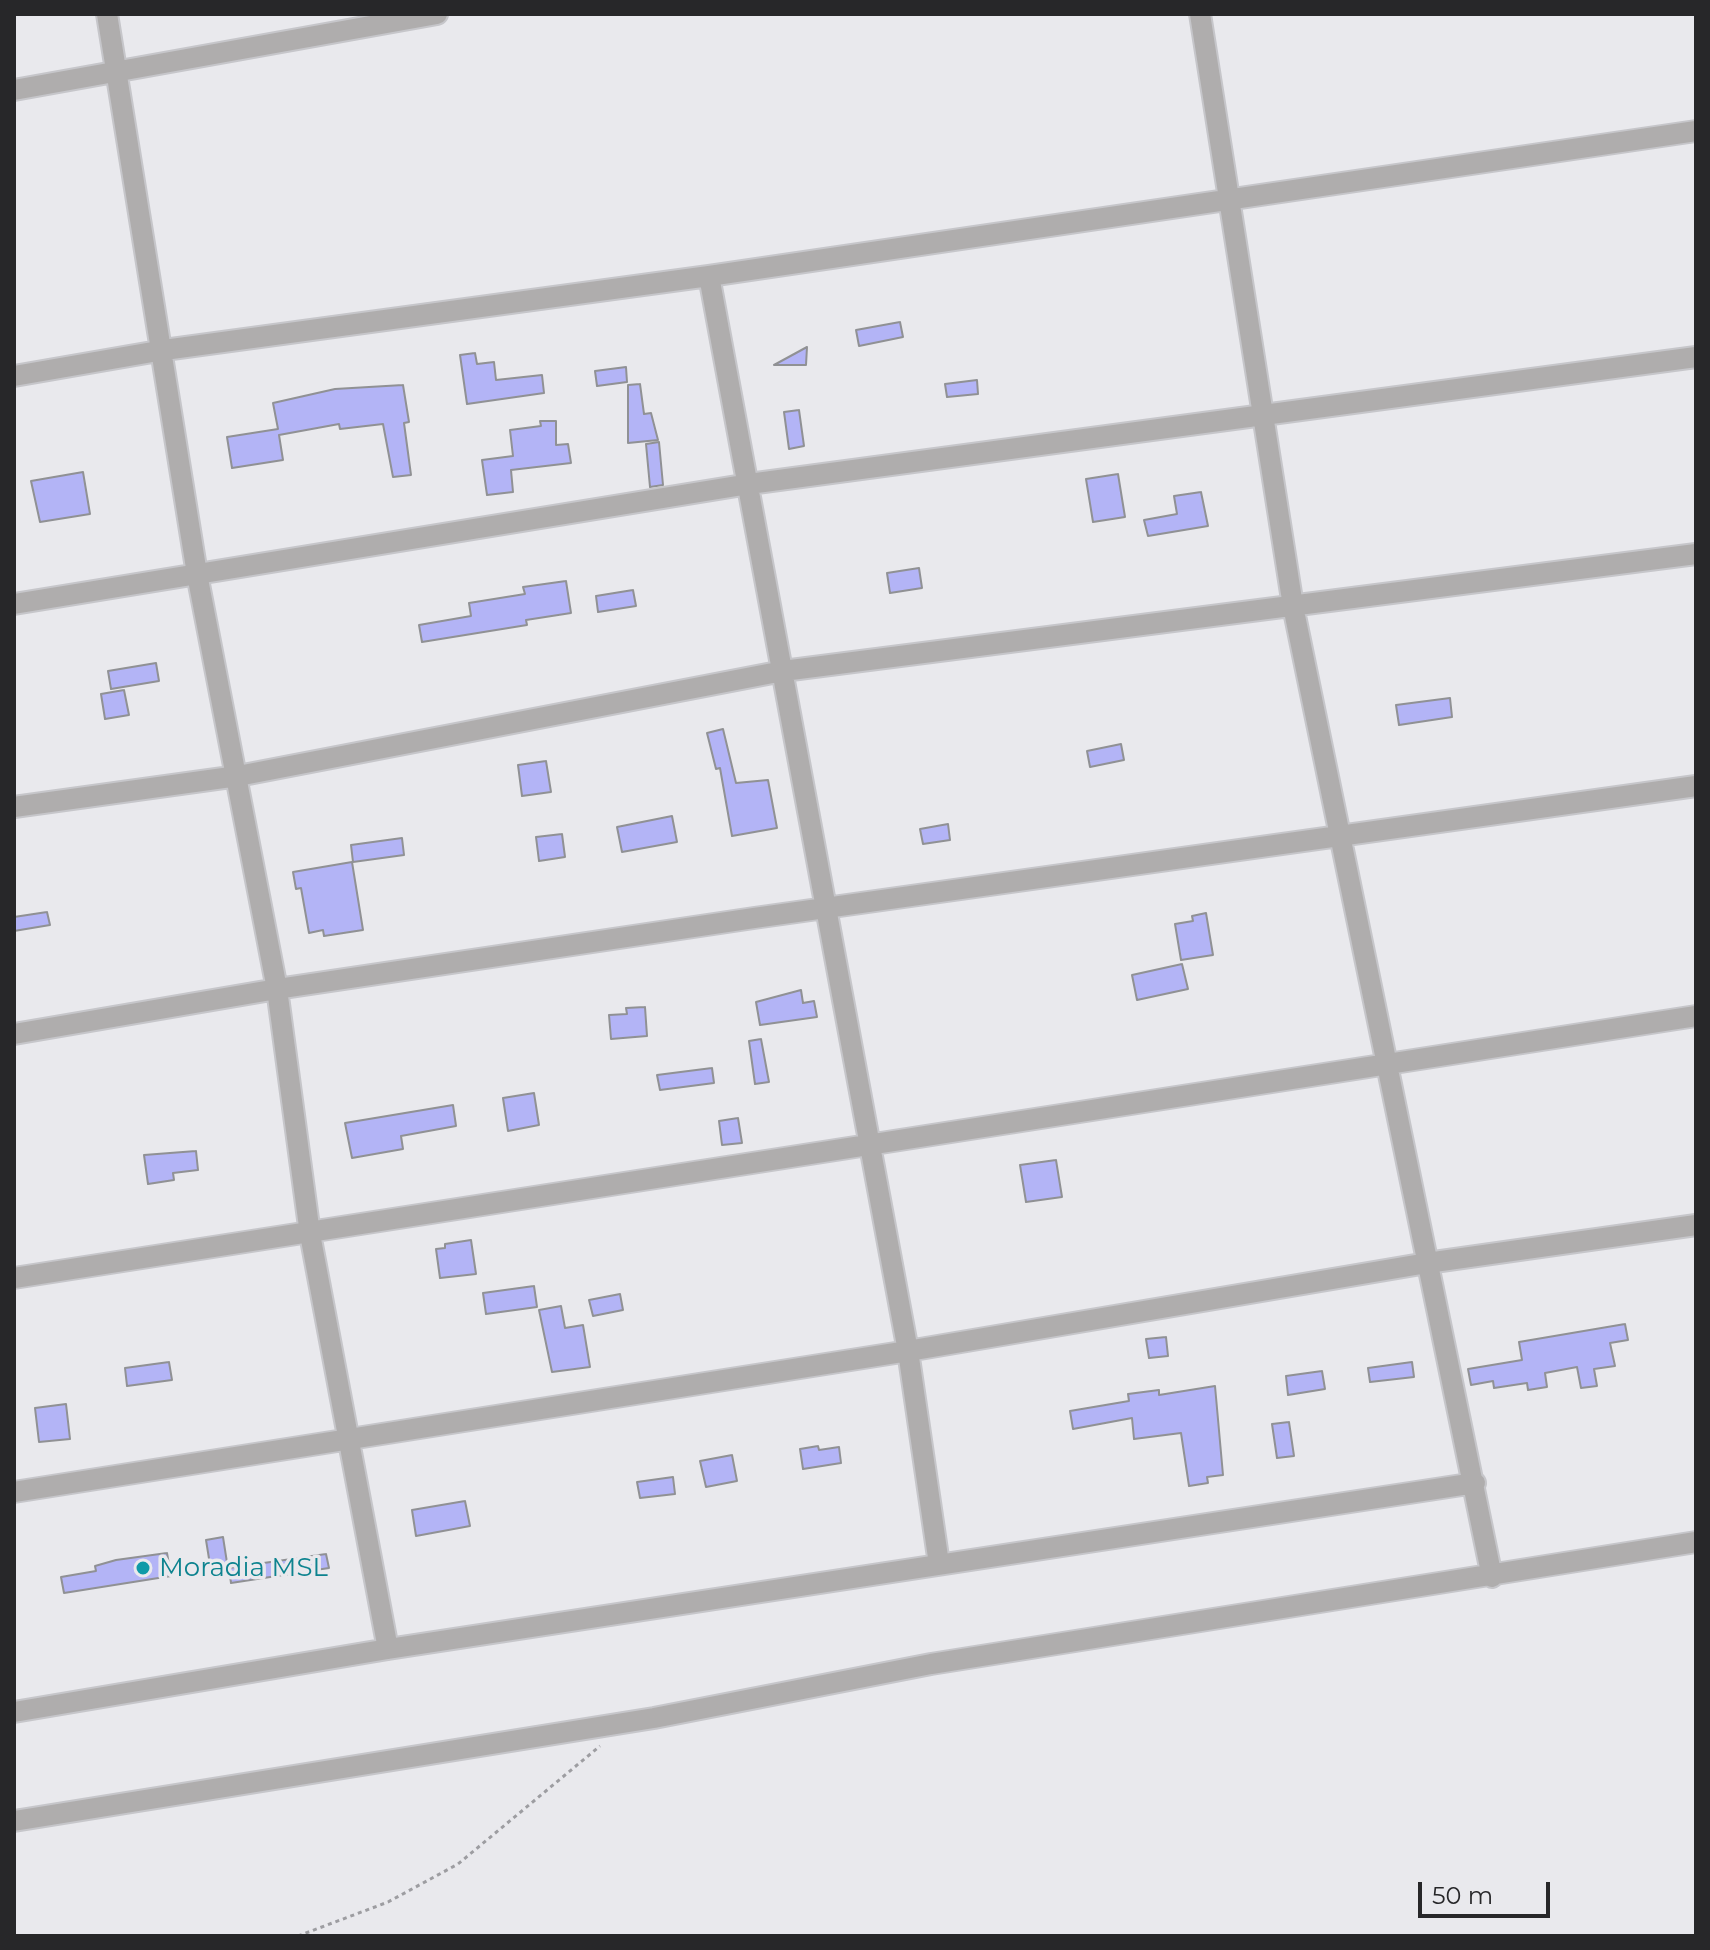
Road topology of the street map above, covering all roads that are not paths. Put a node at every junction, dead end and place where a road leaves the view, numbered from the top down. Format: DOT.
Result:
graph roads {
  1 [pos="107,14"];
  2 [pos="437,14"];
  3 [pos="1200,14"];
  4 [pos="119,73"];
  5 [pos="14,90"];
  6 [pos="1696,131"];
  7 [pos="1227,200"];
  8 [pos="709,276"];
  9 [pos="164,350"];
  10 [pos="1696,357"];
  11 [pos="14,376"];
  12 [pos="1262,416"];
  13 [pos="749,484"];
  14 [pos="1696,554"];
  15 [pos="197,574"];
  16 [pos="14,604"];
  17 [pos="1293,606"];
  18 [pos="783,671"];
  19 [pos="238,776"];
  20 [pos="1696,786"];
  21 [pos="14,807"];
  22 [pos="1341,836"];
  23 [pos="826,909"];
  24 [pos="277,989"];
  25 [pos="1696,1016"];
  26 [pos="14,1034"];
  27 [pos="1388,1063"];
  28 [pos="869,1142"];
  29 [pos="1696,1225"];
  30 [pos="310,1234"];
  31 [pos="1427,1263"];
  32 [pos="14,1278"];
  33 [pos="908,1351"];
  34 [pos="349,1437"];
  35 [pos="1475,1483"];
  36 [pos="14,1492"];
  37 [pos="1696,1542"];
  38 [pos="939,1564"];
  39 [pos="1492,1577"];
  40 [pos="388,1649"];
  41 [pos="14,1712"];
  42 [pos="14,1821"];
  1 -- 4 [label="street"];
  2 -- 4 [label="street"];
  3 -- 7 [label="street"];
  4 -- 5 [label="street"];
  4 -- 9 [label="street"];
  6 -- 7 [label="street"];
  7 -- 8 [label="street"];
  7 -- 12 [label="street"];
  8 -- 9 [label="street"];
  8 -- 13 [label="street"];
  9 -- 11 [label="street"];
  9 -- 15 [label="street"];
  10 -- 12 [label="street"];
  12 -- 13 [label="street"];
  12 -- 17 [label="street"];
  13 -- 15 [label="street"];
  13 -- 18 [label="street"];
  14 -- 17 [label="street"];
  15 -- 16 [label="street"];
  15 -- 19 [label="street"];
  17 -- 18 [label="street"];
  17 -- 22 [label="street"];
  18 -- 19 [label="street"];
  18 -- 23 [label="street"];
  19 -- 21 [label="street"];
  19 -- 24 [label="street"];
  20 -- 22 [label="street"];
  22 -- 23 [label="street"];
  22 -- 27 [label="street"];
  23 -- 24 [label="street"];
  23 -- 28 [label="street"];
  24 -- 26 [label="street"];
  24 -- 30 [label="street"];
  25 -- 27 [label="street"];
  27 -- 28 [label="street"];
  27 -- 31 [label="street"];
  28 -- 30 [label="street"];
  28 -- 33 [label="street"];
  29 -- 31 [label="street"];
  30 -- 32 [label="street"];
  30 -- 34 [label="street"];
  31 -- 33 [label="street"];
  31 -- 35 [label="street"];
  33 -- 34 [label="street"];
  33 -- 38 [label="street"];
  34 -- 36 [label="street"];
  34 -- 40 [label="street"];
  35 -- 38 [label="street"];
  35 -- 39 [label="street"];
  37 -- 39 [label="street"];
  38 -- 40 [label="street"];
  39 -- 42 [label="street"];
  40 -- 41 [label="street"];
}
